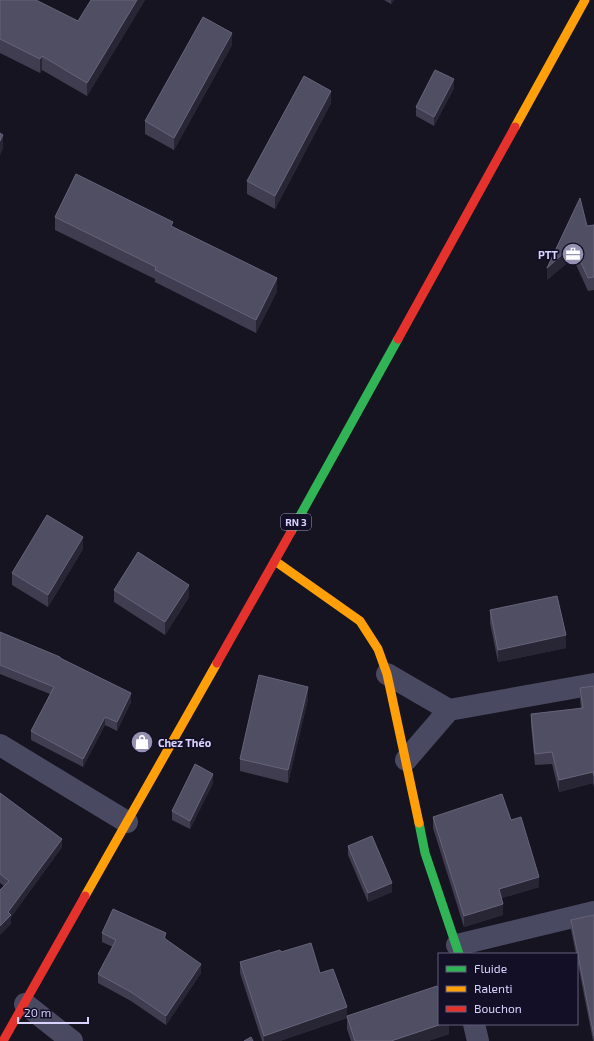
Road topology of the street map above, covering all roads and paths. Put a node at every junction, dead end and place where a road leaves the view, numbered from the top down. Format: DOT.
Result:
graph roads {
  1 [pos="585,0"];
  2 [pos="275,561"];
  3 [pos="388,674"];
  4 [pos="594,684"];
  5 [pos="449,710"];
  6 [pos="0,745"];
  7 [pos="406,760"];
  8 [pos="126,822"];
  9 [pos="594,912"];
  10 [pos="458,949"];
  11 [pos="25,1004"];
  12 [pos="474,1025"];
  13 [pos="3,1041"];
  14 [pos="72,1041"];
  15 [pos="478,1041"];
  1 -- 2 [label="main road, RN 3"];
  2 -- 3 [label="main road"];
  2 -- 8 [label="main road, RN 3"];
  3 -- 5 [label="street"];
  3 -- 7 [label="main road"];
  4 -- 5 [label="street"];
  5 -- 7 [label="street"];
  6 -- 8 [label="street"];
  7 -- 10 [label="main road"];
  8 -- 11 [label="main road, RN 3"];
  9 -- 10 [label="street"];
  11 -- 13 [label="main road, RN 3"];
  11 -- 14 [label="street"];
  12 -- 15 [label="street"];
}
